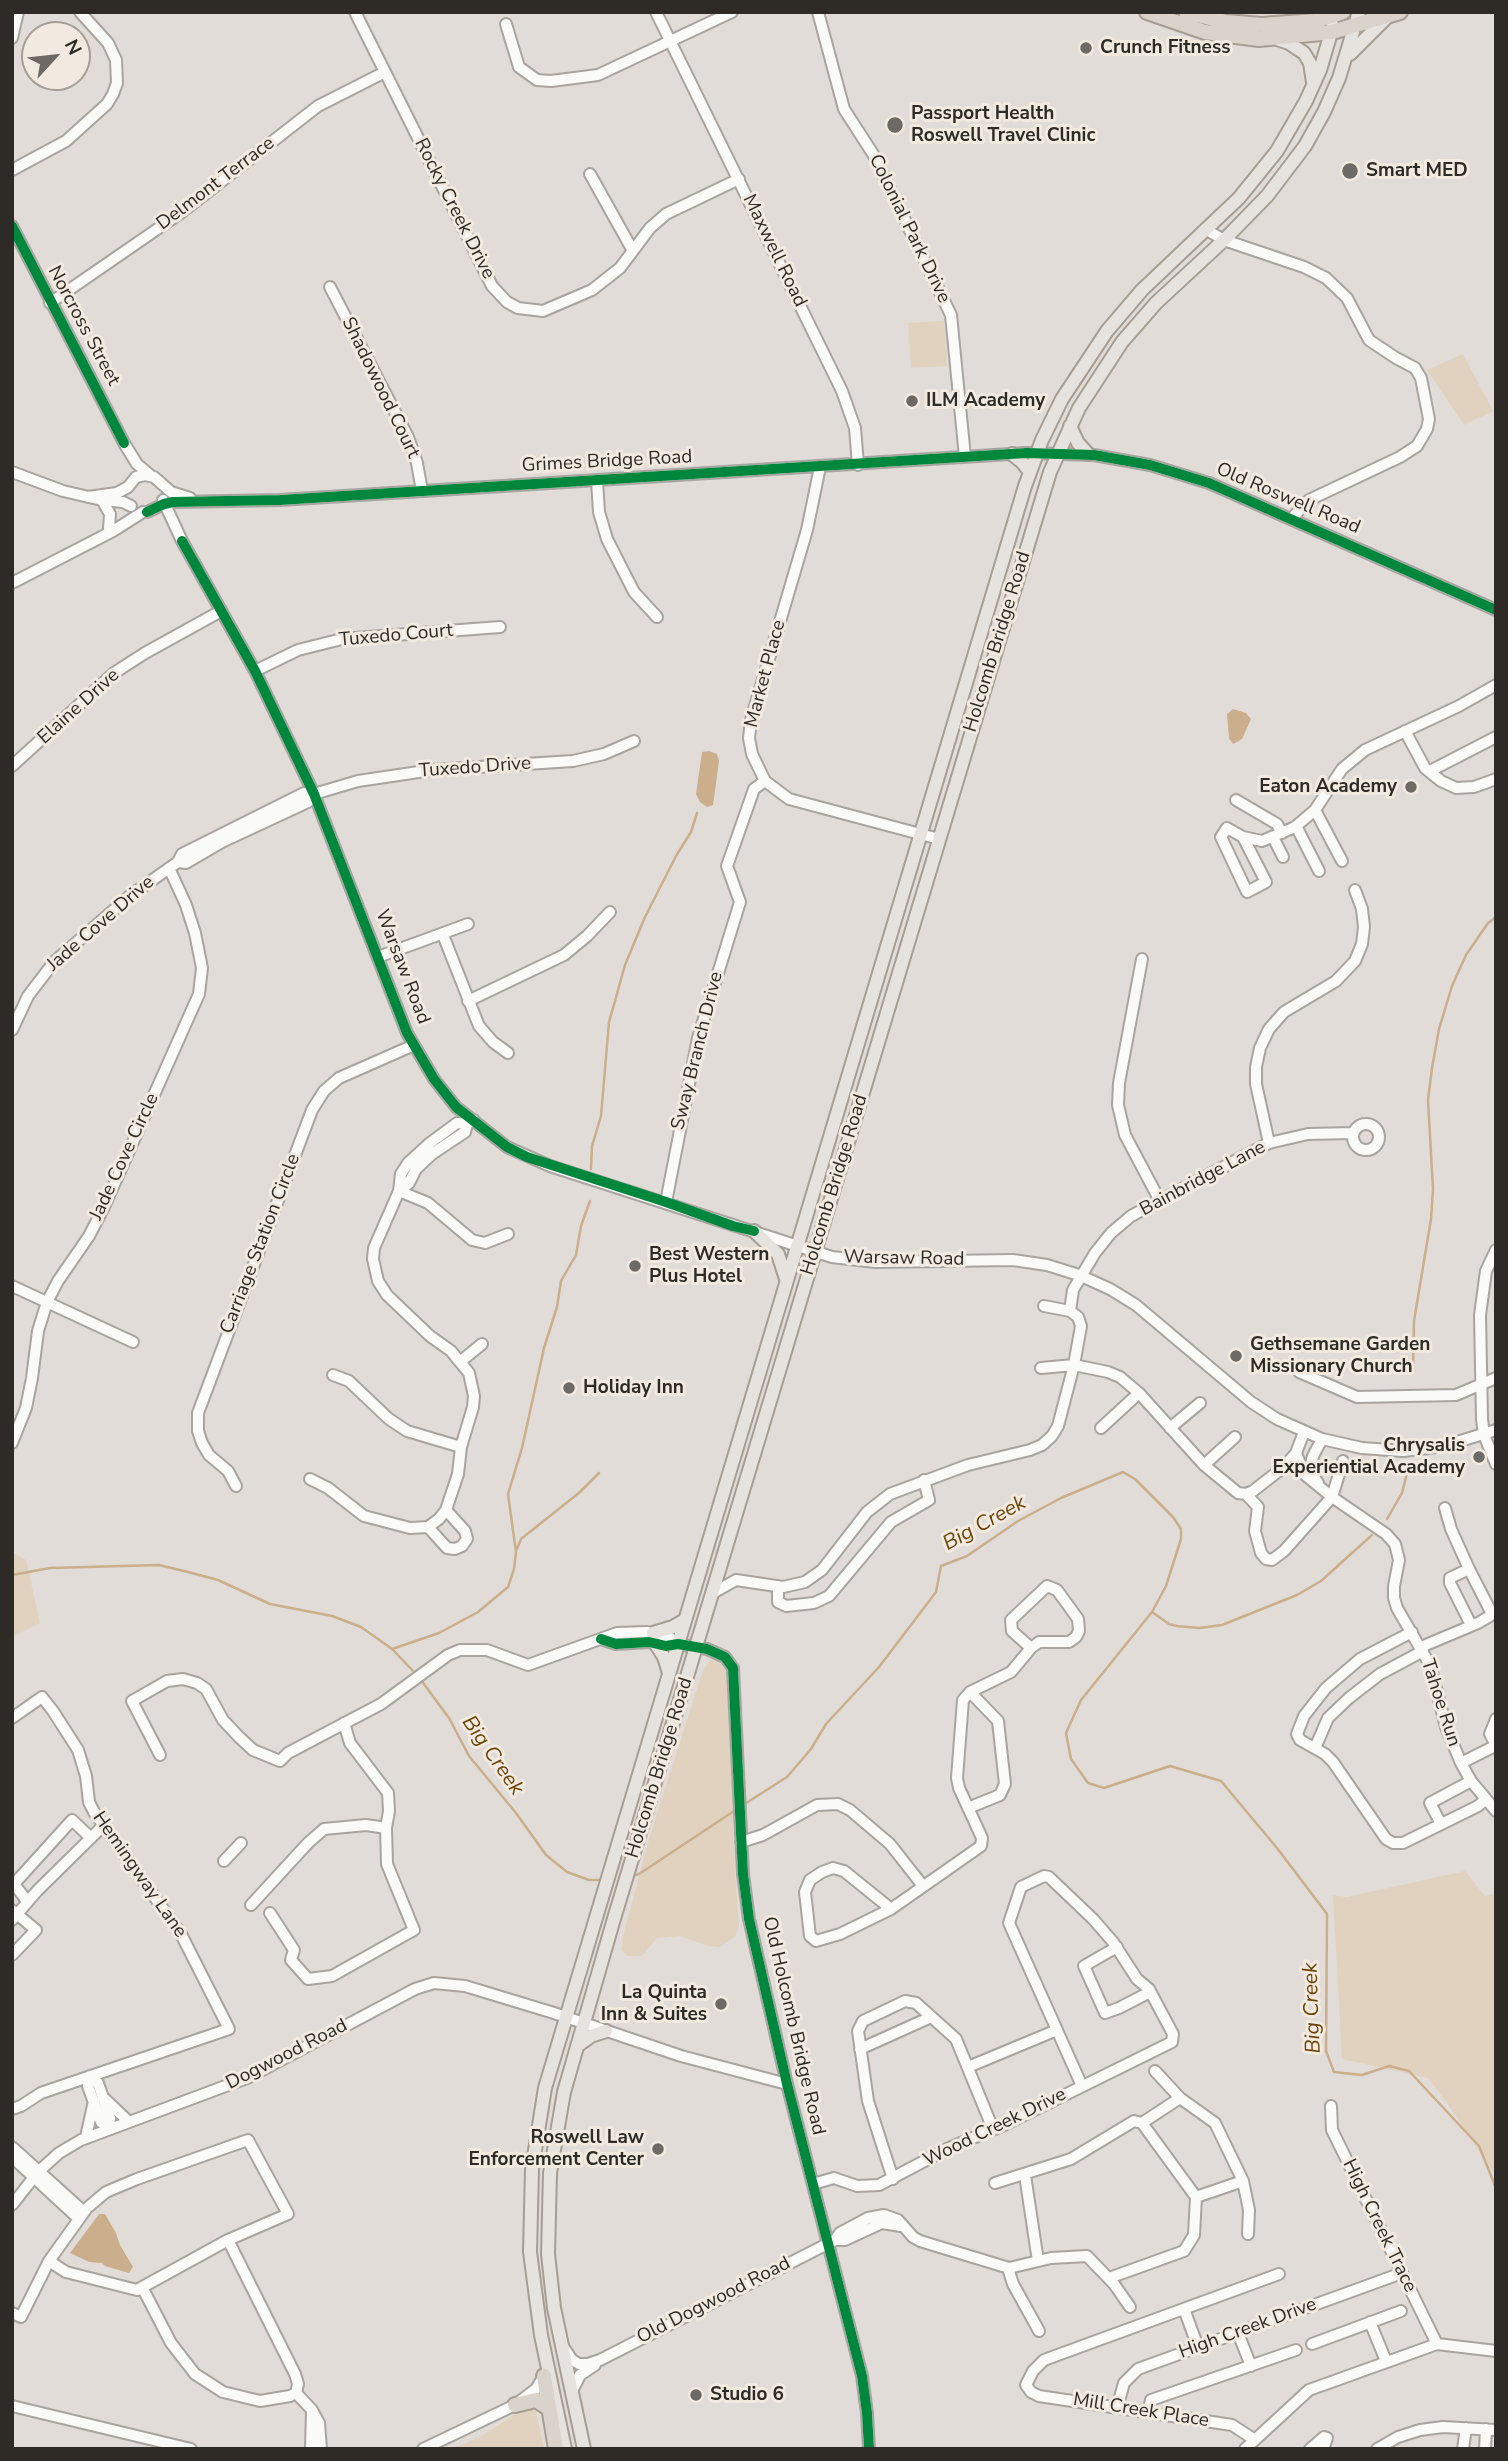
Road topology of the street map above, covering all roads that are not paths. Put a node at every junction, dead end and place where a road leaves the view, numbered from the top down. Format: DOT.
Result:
graph roads {
  1 [pos="19,12"];
  2 [pos="80,12"];
  3 [pos="355,12"];
  4 [pos="656,12"];
  5 [pos="732,12"];
  6 [pos="817,12"];
  7 [pos="1147,12"];
  8 [pos="1186,12"];
  9 [pos="1314,12"];
  10 [pos="1338,13"];
  11 [pos="1394,14"];
  12 [pos="1357,19"];
  13 [pos="1296,23"];
  14 [pos="506,24"];
  15 [pos="1332,32"];
  16 [pos="12,38"];
  17 [pos="1277,38"];
  18 [pos="672,42"];
  19 [pos="1346,60"];
  20 [pos="385,72"];
  21 [pos="1313,87"];
  22 [pos="12,170"];
  23 [pos="590,174"];
  24 [pos="739,179"];
  25 [pos="12,226"];
  26 [pos="1205,229"];
  27 [pos="1224,240"];
  28 [pos="634,251"];
  29 [pos="330,287"];
  30 [pos="50,303"];
  31 [pos="1070,426"];
  32 [pos="124,443"];
  33 [pos="1037,453"];
  34 [pos="1058,453"];
  35 [pos="1012,454"];
  36 [pos="1088,454"];
  37 [pos="965,457"];
  38 [pos="858,465"];
  39 [pos="820,467"];
  40 [pos="12,472"];
  41 [pos="1030,472"];
  42 [pos="150,475"];
  43 [pos="597,481"];
  44 [pos="161,483"];
  45 [pos="129,485"];
  46 [pos="422,491"];
  47 [pos="88,497"];
  48 [pos="102,500"];
  49 [pos="194,501"];
  50 [pos="129,503"];
  51 [pos="162,503"];
  52 [pos="145,512"];
  53 [pos="1292,518"];
  54 [pos="175,527"];
  55 [pos="107,532"];
  56 [pos="182,541"];
  57 [pos="12,583"];
  58 [pos="1496,610"];
  59 [pos="221,611"];
  60 [pos="657,617"];
  61 [pos="500,627"];
  62 [pos="255,671"];
  63 [pos="1496,676"];
  64 [pos="1496,685"];
  65 [pos="1459,706"];
  66 [pos="1405,731"];
  67 [pos="1496,737"];
  68 [pos="634,741"];
  69 [pos="12,766"];
  70 [pos="1430,771"];
  71 [pos="1496,779"];
  72 [pos="765,781"];
  73 [pos="312,795"];
  74 [pos="1236,800"];
  75 [pos="1315,810"];
  76 [pos="1296,826"];
  77 [pos="921,834"];
  78 [pos="1278,835"];
  79 [pos="1243,837"];
  80 [pos="939,839"];
  81 [pos="1283,857"];
  82 [pos="1342,861"];
  83 [pos="173,865"];
  84 [pos="1319,871"];
  85 [pos="1355,890"];
  86 [pos="610,912"];
  87 [pos="468,924"];
  88 [pos="443,934"];
  89 [pos="378,957"];
  90 [pos="1142,959"];
  91 [pos="468,1001"];
  92 [pos="12,1030"];
  93 [pos="414,1045"];
  94 [pos="508,1052"];
  95 [pos="470,1122"];
  96 [pos="1353,1133"];
  97 [pos="1269,1143"];
  98 [pos="398,1191"];
  99 [pos="1160,1201"];
  100 [pos="666,1202"];
  101 [pos="754,1231"];
  102 [pos="508,1234"];
  103 [pos="797,1247"];
  104 [pos="1496,1250"];
  105 [pos="814,1252"];
  106 [pos="1081,1276"];
  107 [pos="787,1281"];
  108 [pos="12,1286"];
  109 [pos="47,1302"];
  110 [pos="1044,1306"];
  111 [pos="1070,1311"];
  112 [pos="133,1342"];
  113 [pos="482,1344"];
  114 [pos="461,1361"];
  115 [pos="1074,1365"];
  116 [pos="1041,1367"];
  117 [pos="1299,1372"];
  118 [pos="333,1375"];
  119 [pos="1496,1378"];
  120 [pos="1481,1384"];
  121 [pos="1139,1393"];
  122 [pos="1200,1403"];
  123 [pos="1170,1428"];
  124 [pos="1101,1429"];
  125 [pos="1496,1430"];
  126 [pos="1304,1432"];
  127 [pos="1484,1435"];
  128 [pos="1235,1437"];
  129 [pos="1322,1439"];
  130 [pos="12,1443"];
  131 [pos="461,1447"];
  132 [pos="1296,1453"];
  133 [pos="1343,1461"];
  134 [pos="1496,1464"];
  135 [pos="1204,1465"];
  136 [pos="310,1479"];
  137 [pos="924,1480"];
  138 [pos="236,1486"];
  139 [pos="1246,1494"];
  140 [pos="1332,1497"];
  141 [pos="1446,1508"];
  142 [pos="446,1510"];
  143 [pos="428,1527"];
  144 [pos="723,1560"];
  145 [pos="1469,1569"];
  146 [pos="736,1580"];
  147 [pos="779,1586"];
  148 [pos="713,1593"];
  149 [pos="685,1620"];
  150 [pos="1471,1625"];
  151 [pos="1412,1632"];
  152 [pos="654,1638"];
  153 [pos="678,1644"];
  154 [pos="697,1647"];
  155 [pos="1031,1648"];
  156 [pos="1422,1649"];
  157 [pos="669,1673"];
  158 [pos="970,1692"];
  159 [pos="12,1718"];
  160 [pos="1496,1719"];
  161 [pos="344,1723"];
  162 [pos="1495,1745"];
  163 [pos="1315,1748"];
  164 [pos="160,1755"];
  165 [pos="1461,1763"];
  166 [pos="1471,1782"];
  167 [pos="1486,1799"];
  168 [pos="968,1808"];
  169 [pos="1496,1811"];
  170 [pos="1441,1824"];
  171 [pos="104,1825"];
  172 [pos="386,1828"];
  173 [pos="91,1838"];
  174 [pos="741,1842"];
  175 [pos="241,1843"];
  176 [pos="224,1861"];
  177 [pos="923,1886"];
  178 [pos="27,1901"];
  179 [pos="251,1905"];
  180 [pos="891,1909"];
  181 [pos="270,1913"];
  182 [pos="14,1915"];
  183 [pos="1117,1947"];
  184 [pos="12,1955"];
  185 [pos="1150,1992"];
  186 [pos="565,2017"];
  187 [pos="931,2017"];
  188 [pos="584,2024"];
  189 [pos="1057,2030"];
  190 [pos="606,2031"];
  191 [pos="577,2046"];
  192 [pos="860,2049"];
  193 [pos="968,2067"];
  194 [pos="1155,2071"];
  195 [pos="90,2076"];
  196 [pos="787,2084"];
  197 [pos="1082,2086"];
  198 [pos="1180,2098"];
  199 [pos="98,2099"];
  200 [pos="1331,2106"];
  201 [pos="12,2109"];
  202 [pos="128,2121"];
  203 [pos="1142,2123"];
  204 [pos="109,2128"];
  205 [pos="993,2129"];
  206 [pos="86,2137"];
  207 [pos="12,2147"];
  208 [pos="12,2157"];
  209 [pos="35,2175"];
  210 [pos="1025,2175"];
  211 [pos="893,2179"];
  212 [pos="1243,2181"];
  213 [pos="995,2183"];
  214 [pos="813,2184"];
  215 [pos="1196,2197"];
  216 [pos="12,2205"];
  217 [pos="81,2215"];
  218 [pos="1248,2234"];
  219 [pos="228,2240"];
  220 [pos="832,2242"];
  221 [pos="49,2261"];
  222 [pos="1038,2261"];
  223 [pos="1008,2267"];
  224 [pos="1402,2273"];
  225 [pos="1279,2274"];
  226 [pos="1109,2278"];
  227 [pos="142,2287"];
  228 [pos="1130,2307"];
  229 [pos="1184,2309"];
  230 [pos="1401,2311"];
  231 [pos="12,2313"];
  232 [pos="1370,2322"];
  233 [pos="1039,2331"];
  234 [pos="1238,2333"];
  235 [pos="1437,2343"];
  236 [pos="1311,2344"];
  237 [pos="563,2346"];
  238 [pos="1198,2347"];
  239 [pos="544,2349"];
  240 [pos="1296,2350"];
  241 [pos="1496,2351"];
  242 [pos="600,2360"];
  243 [pos="1386,2361"];
  244 [pos="1251,2366"];
  245 [pos="544,2376"];
  246 [pos="572,2391"];
  247 [pos="296,2393"];
  248 [pos="515,2404"];
  249 [pos="12,2406"];
  250 [pos="548,2408"];
  251 [pos="1117,2408"];
  252 [pos="1148,2412"];
  253 [pos="1466,2427"];
  254 [pos="1491,2429"];
  255 [pos="1255,2440"];
  256 [pos="316,2446"];
  257 [pos="191,2449"];
  258 [pos="423,2449"];
  259 [pos="556,2449"];
  260 [pos="565,2449"];
  261 [pos="584,2449"];
  262 [pos="869,2449"];
  263 [pos="1245,2449"];
  264 [pos="1310,2449"];
  265 [pos="1323,2449"];
  266 [pos="1377,2449"];
  267 [pos="1463,2449"];
  268 [pos="1485,2449"];
  1 -- 16 [label="street"];
  2 -- 22 [label="street"];
  3 -- 20 [label="street, Rocky Creek Drive"];
  4 -- 18 [label="street, Maxwell Road"];
  5 -- 18 [label="street"];
  6 -- 37 [label="street, Colonial Park Drive"];
  7 -- 17 [label="highway"];
  8 -- 13 [label="highway"];
  9 -- 13 [label="main road"];
  10 -- 13 [label="highway"];
  10 -- 15 [label="main road, Holcomb Bridge Road"];
  11 -- 12 [label="highway"];
  11 -- 19 [label="main road"];
  12 -- 15 [label="highway"];
  12 -- 19 [label="main road, Holcomb Bridge Road"];
  14 -- 18 [label="street"];
  15 -- 17 [label="highway"];
  15 -- 21 [label="main road, Holcomb Bridge Road"];
  17 -- 21 [label="main road"];
  18 -- 24 [label="street, Maxwell Road"];
  19 -- 27 [label="main road, Holcomb Bridge Road"];
  20 -- 28 [label="street, Rocky Creek Drive"];
  20 -- 30 [label="street, Delmont Terrace"];
  21 -- 26 [label="main road, Holcomb Bridge Road"];
  23 -- 28 [label="street"];
  24 -- 28 [label="street, Rocky Creek Drive"];
  24 -- 38 [label="street, Maxwell Road"];
  25 -- 30 [label="street, Norcross Street"];
  26 -- 27 [label="street"];
  26 -- 33 [label="main road, Holcomb Bridge Road"];
  27 -- 31 [label="main road, Holcomb Bridge Road"];
  27 -- 53 [label="street"];
  29 -- 46 [label="street, Shadowood Court"];
  30 -- 32 [label="street, Norcross Street"];
  31 -- 34 [label="main road, Holcomb Bridge Road"];
  31 -- 36 [label="main road"];
  32 -- 42 [label="street, Norcross Street"];
  32 -- 45 [label="street, Norcross Street"];
  33 -- 34 [label="street, Grimes Bridge Road"];
  33 -- 35 [label="street, Grimes Bridge Road"];
  33 -- 41 [label="main road, Holcomb Bridge Road"];
  34 -- 36 [label="street, Old Roswell Road"];
  34 -- 80 [label="main road, Holcomb Bridge Road"];
  35 -- 37 [label="street, Grimes Bridge Road"];
  35 -- 41 [label="main road"];
  36 -- 53 [label="street, Old Roswell Road"];
  37 -- 38 [label="street, Grimes Bridge Road"];
  38 -- 39 [label="street, Grimes Bridge Road"];
  39 -- 43 [label="street, Grimes Bridge Road"];
  39 -- 72 [label="street, Market Place"];
  40 -- 47 [label="street"];
  41 -- 77 [label="main road, Holcomb Bridge Road"];
  42 -- 44 [label="street, Grimes Bridge Road"];
  42 -- 45 [label="street"];
  43 -- 46 [label="street, Grimes Bridge Road"];
  43 -- 60 [label="street"];
  44 -- 49 [label="street, Grimes Bridge Road"];
  44 -- 51 [label="street"];
  45 -- 47 [label="street"];
  45 -- 50 [label="street"];
  46 -- 49 [label="street, Grimes Bridge Road"];
  47 -- 48 [label="street"];
  48 -- 50 [label="street"];
  48 -- 55 [label="street"];
  49 -- 51 [label="street, Grimes Bridge Road"];
  49 -- 54 [label="street"];
  50 -- 52 [label="street"];
  50 -- 55 [label="street"];
  51 -- 52 [label="street, Grimes Bridge Road"];
  51 -- 54 [label="street, Warsaw Road"];
  52 -- 55 [label="street, Grimes Bridge Road"];
  52 -- 56 [label="street, Warsaw Road"];
  53 -- 58 [label="street, Old Roswell Road"];
  54 -- 56 [label="street, Warsaw Road"];
  55 -- 57 [label="street, Grimes Bridge Road"];
  56 -- 59 [label="street, Warsaw Road"];
  59 -- 62 [label="street, Warsaw Road"];
  59 -- 69 [label="street, Elaine Drive"];
  61 -- 62 [label="street, Tuxedo Court"];
  62 -- 73 [label="street, Warsaw Road"];
  63 -- 65 [label="street"];
  64 -- 65 [label="street"];
  65 -- 66 [label="street"];
  66 -- 70 [label="street"];
  66 -- 75 [label="street"];
  67 -- 70 [label="street"];
  68 -- 73 [label="street, Tuxedo Drive"];
  70 -- 71 [label="street"];
  72 -- 77 [label="street"];
  72 -- 100 [label="street, Sway Branch Drive"];
  73 -- 83 [label="street, Jade Cove Drive"];
  73 -- 89 [label="street, Warsaw Road"];
  74 -- 78 [label="street"];
  75 -- 76 [label="street"];
  75 -- 82 [label="street"];
  76 -- 78 [label="street"];
  76 -- 84 [label="street"];
  77 -- 80 [label="street"];
  77 -- 103 [label="main road, Holcomb Bridge Road"];
  78 -- 79 [label="street"];
  78 -- 81 [label="street"];
  79 -- 79 [label="street"];
  80 -- 105 [label="main road, Holcomb Bridge Road"];
  83 -- 92 [label="street, Jade Cove Drive"];
  83 -- 109 [label="street, Jade Cove Circle"];
  85 -- 97 [label="street"];
  86 -- 91 [label="street"];
  87 -- 88 [label="street"];
  88 -- 89 [label="street"];
  88 -- 91 [label="street"];
  89 -- 93 [label="street, Warsaw Road"];
  90 -- 99 [label="street"];
  91 -- 94 [label="street"];
  93 -- 95 [label="street, Warsaw Road"];
  93 -- 138 [label="street, Carriage Station Circle"];
  95 -- 98 [label="street"];
  95 -- 100 [label="street, Warsaw Road"];
  96 -- 97 [label="street, Bainbridge Lane"];
  97 -- 99 [label="street, Bainbridge Lane"];
  98 -- 102 [label="street"];
  98 -- 114 [label="street"];
  99 -- 106 [label="street, Bainbridge Lane"];
  100 -- 101 [label="street, Warsaw Road"];
  101 -- 103 [label="street, Warsaw Road"];
  101 -- 107 [label="main road"];
  103 -- 105 [label="street, Warsaw Road"];
  103 -- 107 [label="main road, Holcomb Bridge Road"];
  104 -- 120 [label="street"];
  105 -- 106 [label="street, Warsaw Road"];
  105 -- 144 [label="main road, Holcomb Bridge Road"];
  106 -- 111 [label="street, Bainbridge Lane"];
  106 -- 126 [label="street, Warsaw Road"];
  107 -- 149 [label="main road, Holcomb Bridge Road"];
  108 -- 109 [label="street"];
  109 -- 112 [label="street"];
  109 -- 130 [label="street, Jade Cove Circle"];
  110 -- 111 [label="street"];
  111 -- 115 [label="street"];
  113 -- 114 [label="street"];
  114 -- 131 [label="street"];
  115 -- 116 [label="street"];
  115 -- 121 [label="street"];
  115 -- 137 [label="street"];
  117 -- 120 [label="street"];
  118 -- 131 [label="street"];
  119 -- 120 [label="street"];
  120 -- 127 [label="street"];
  121 -- 123 [label="street"];
  121 -- 124 [label="street"];
  122 -- 123 [label="street"];
  123 -- 135 [label="street"];
  125 -- 127 [label="street, Warsaw Road"];
  126 -- 129 [label="street, Warsaw Road"];
  126 -- 132 [label="street"];
  127 -- 129 [label="street, Warsaw Road"];
  127 -- 134 [label="street"];
  128 -- 135 [label="street"];
  129 -- 140 [label="street, Tahoe Run"];
  131 -- 142 [label="street"];
  132 -- 139 [label="street"];
  132 -- 140 [label="street, Tahoe Run"];
  133 -- 140 [label="street"];
  135 -- 139 [label="street"];
  136 -- 143 [label="street"];
  137 -- 147 [label="street"];
  137 -- 147 [label="street"];
  139 -- 140 [label="street"];
  140 -- 151 [label="street, Tahoe Run"];
  141 -- 145 [label="street"];
  142 -- 143 [label="street"];
  142 -- 143 [label="street"];
  144 -- 146 [label="street"];
  144 -- 148 [label="main road, Holcomb Bridge Road"];
  145 -- 150 [label="street"];
  145 -- 150 [label="street"];
  146 -- 147 [label="street"];
  146 -- 148 [label="street"];
  148 -- 154 [label="main road, Holcomb Bridge Road"];
  149 -- 152 [label="main road"];
  149 -- 153 [label="main road, Holcomb Bridge Road"];
  150 -- 156 [label="street"];
  151 -- 156 [label="street, Tahoe Run"];
  151 -- 163 [label="street"];
  152 -- 153 [label="street, Old Holcomb Bridge Road"];
  152 -- 157 [label="main road"];
  152 -- 161 [label="street"];
  153 -- 154 [label="street, Old Holcomb Bridge Road"];
  153 -- 157 [label="main road, Holcomb Bridge Road"];
  154 -- 174 [label="street, Old Holcomb Bridge Road"];
  154 -- 188 [label="main road, Holcomb Bridge Road"];
  155 -- 155 [label="street"];
  155 -- 158 [label="street"];
  156 -- 163 [label="street"];
  156 -- 165 [label="street, Tahoe Run"];
  157 -- 186 [label="main road, Holcomb Bridge Road"];
  158 -- 168 [label="street"];
  158 -- 168 [label="street"];
  159 -- 171 [label="street, Hemingway Lane"];
  160 -- 162 [label="street"];
  161 -- 164 [label="street"];
  161 -- 172 [label="street"];
  162 -- 165 [label="street"];
  163 -- 170 [label="street"];
  165 -- 166 [label="street, Tahoe Run"];
  166 -- 167 [label="street, Tahoe Run"];
  166 -- 170 [label="street"];
  167 -- 169 [label="street, Tahoe Run"];
  167 -- 170 [label="street"];
  168 -- 177 [label="street"];
  171 -- 173 [label="street"];
  171 -- 195 [label="street, Hemingway Lane"];
  172 -- 179 [label="street"];
  172 -- 181 [label="street"];
  173 -- 178 [label="street"];
  173 -- 178 [label="street"];
  174 -- 177 [label="street"];
  174 -- 196 [label="street, Old Holcomb Bridge Road"];
  175 -- 176 [label="street"];
  177 -- 180 [label="street"];
  178 -- 182 [label="street"];
  180 -- 180 [label="street"];
  182 -- 184 [label="street"];
  183 -- 185 [label="street"];
  183 -- 185 [label="street"];
  183 -- 189 [label="street"];
  185 -- 197 [label="street, Wood Creek Drive"];
  186 -- 188 [label="street, Dogwood Road"];
  186 -- 202 [label="street, Dogwood Road"];
  186 -- 239 [label="main road, Holcomb Bridge Road"];
  187 -- 192 [label="street"];
  187 -- 192 [label="street"];
  187 -- 193 [label="street"];
  188 -- 190 [label="street, Dogwood Road"];
  188 -- 191 [label="main road, Holcomb Bridge Road"];
  189 -- 193 [label="street"];
  189 -- 197 [label="street"];
  190 -- 191 [label="main road"];
  190 -- 196 [label="street, Dogwood Road"];
  191 -- 237 [label="main road, Holcomb Bridge Road"];
  192 -- 211 [label="street"];
  193 -- 205 [label="street"];
  194 -- 198 [label="street"];
  195 -- 199 [label="street"];
  195 -- 201 [label="street, Hemingway Lane"];
  196 -- 214 [label="street, Old Holcomb Bridge Road"];
  197 -- 205 [label="street, Wood Creek Drive"];
  198 -- 203 [label="street"];
  198 -- 212 [label="street"];
  199 -- 202 [label="street"];
  199 -- 204 [label="street"];
  199 -- 206 [label="street"];
  200 -- 224 [label="street, High Creek Trace"];
  202 -- 204 [label="street, Dogwood Road"];
  203 -- 210 [label="street"];
  203 -- 215 [label="street"];
  204 -- 206 [label="street, Dogwood Road"];
  205 -- 211 [label="street, Wood Creek Drive"];
  206 -- 209 [label="street, Dogwood Road"];
  207 -- 209 [label="street"];
  208 -- 209 [label="street"];
  209 -- 216 [label="street, Dogwood Road"];
  209 -- 217 [label="street"];
  210 -- 213 [label="street"];
  210 -- 222 [label="street"];
  211 -- 214 [label="street, Wood Creek Drive"];
  212 -- 215 [label="street"];
  212 -- 218 [label="street"];
  214 -- 220 [label="street, Old Holcomb Bridge Road"];
  215 -- 226 [label="street"];
  217 -- 219 [label="street"];
  217 -- 221 [label="street"];
  219 -- 227 [label="street"];
  219 -- 247 [label="street"];
  220 -- 223 [label="street, Old Dogwood Road"];
  220 -- 242 [label="street, Old Dogwood Road"];
  220 -- 262 [label="street, Old Holcomb Bridge Road"];
  221 -- 227 [label="street"];
  221 -- 231 [label="street"];
  222 -- 223 [label="street"];
  222 -- 226 [label="street"];
  223 -- 233 [label="street"];
  224 -- 234 [label="street, High Creek Drive"];
  224 -- 235 [label="street, High Creek Trace"];
  225 -- 229 [label="street"];
  226 -- 228 [label="street"];
  227 -- 247 [label="street"];
  229 -- 238 [label="street"];
  229 -- 251 [label="street, Mill Creek Place"];
  230 -- 232 [label="street"];
  232 -- 236 [label="street"];
  232 -- 243 [label="street"];
  234 -- 238 [label="street, High Creek Drive"];
  234 -- 244 [label="street"];
  235 -- 241 [label="street"];
  235 -- 243 [label="street"];
  237 -- 242 [label="street"];
  237 -- 246 [label="main road, Holcomb Bridge Road"];
  238 -- 251 [label="street, High Creek Drive"];
  239 -- 245 [label="main road"];
  239 -- 260 [label="main road, Holcomb Bridge Road"];
  240 -- 244 [label="street"];
  242 -- 246 [label="street, Old Dogwood Road"];
  243 -- 255 [label="street"];
  244 -- 252 [label="street"];
  245 -- 248 [label="street"];
  245 -- 250 [label="highway"];
  246 -- 261 [label="main road, Holcomb Bridge Road"];
  247 -- 256 [label="street"];
  248 -- 250 [label="highway"];
  248 -- 258 [label="street"];
  249 -- 257 [label="street"];
  250 -- 259 [label="highway"];
  251 -- 252 [label="street, Mill Creek Place"];
  252 -- 255 [label="street, Mill Creek Place"];
  253 -- 254 [label="street"];
  253 -- 266 [label="street"];
  253 -- 267 [label="street"];
  254 -- 268 [label="street"];
  255 -- 263 [label="street"];
  264 -- 265 [label="street"];
}
